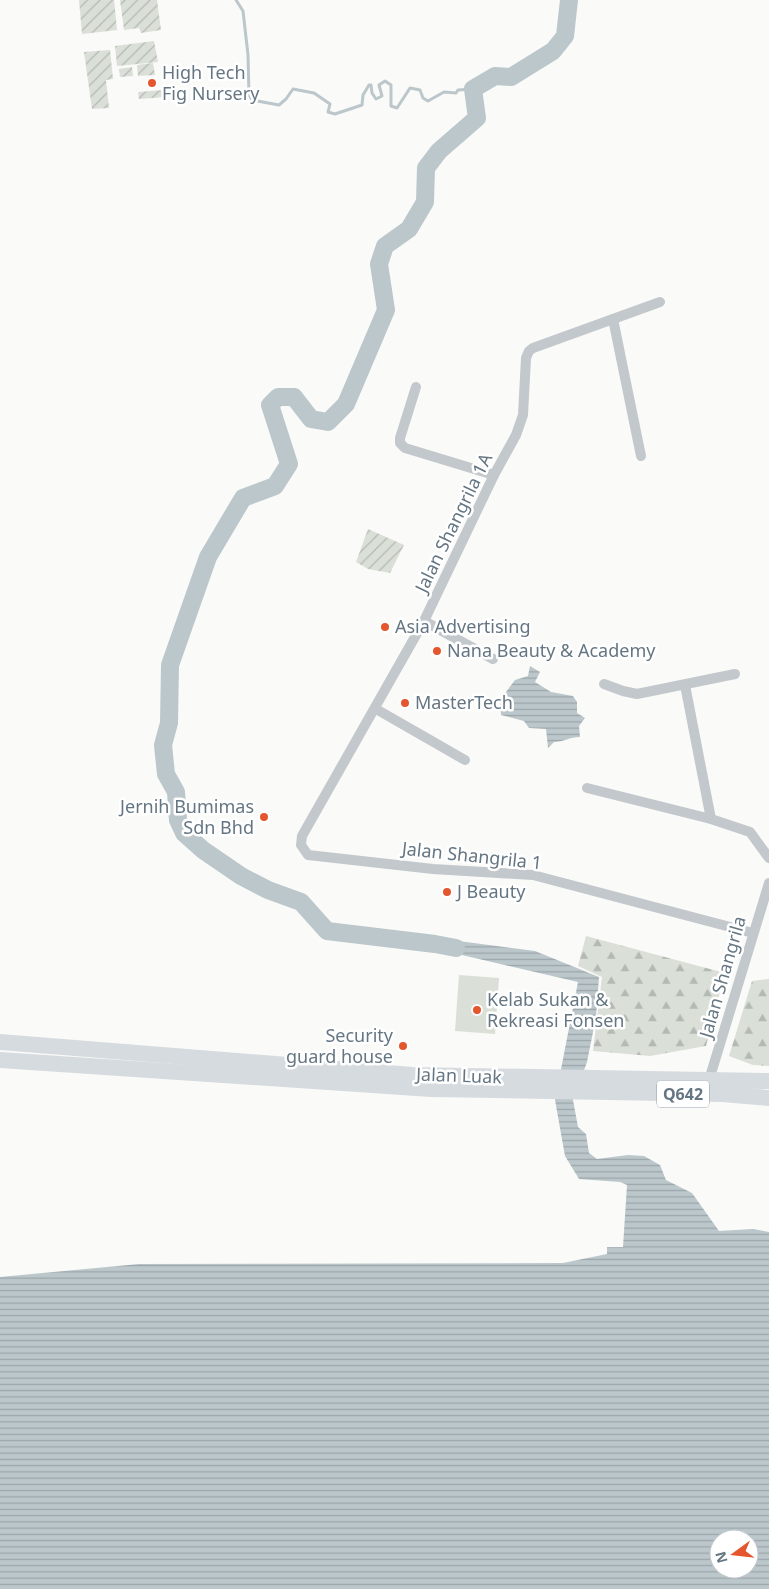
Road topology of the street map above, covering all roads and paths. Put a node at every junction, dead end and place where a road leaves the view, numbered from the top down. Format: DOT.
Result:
graph roads {
  1 [pos="660,302"];
  2 [pos="614,319"];
  3 [pos="416,387"];
  4 [pos="641,456"];
  5 [pos="494,475"];
  6 [pos="424,621"];
  7 [pos="493,659"];
  8 [pos="735,674"];
  9 [pos="604,684"];
  10 [pos="685,685"];
  11 [pos="376,708"];
  12 [pos="465,760"];
  13 [pos="587,788"];
  14 [pos="711,819"];
  15 [pos="303,850"];
  16 [pos="769,858"];
  17 [pos="769,883"];
  18 [pos="753,933"];
  19 [pos="0,1042"];
  20 [pos="0,1060"];
  21 [pos="710,1080"];
  22 [pos="769,1082"];
  23 [pos="532,1085"];
  24 [pos="597,1086"];
  25 [pos="769,1098"];
  1 -- 2 [label="street, Jalan Shangrila 1A"];
  2 -- 4 [label="street"];
  2 -- 5 [label="street, Jalan Shangrila 1A"];
  3 -- 5 [label="street"];
  5 -- 6 [label="street, Jalan Shangrila 1A"];
  6 -- 7 [label="street"];
  6 -- 11 [label="street, Jalan Shangrila 1A"];
  8 -- 10 [label="street"];
  9 -- 10 [label="street"];
  10 -- 14 [label="street"];
  11 -- 12 [label="street"];
  11 -- 15 [label="street, Jalan Shangrila 1A"];
  13 -- 14 [label="street"];
  14 -- 16 [label="street"];
  15 -- 18 [label="street, Jalan Shangrila 1"];
  17 -- 18 [label="street, Jalan Shangrila"];
  18 -- 21 [label="street, Jalan Shangrila"];
  19 -- 23 [label="main road, Jalan Luak / Q642"];
  20 -- 23 [label="main road, Jalan Luak / Q642"];
  21 -- 22 [label="main road, Jalan Luak / Q642"];
  21 -- 24 [label="main road, Jalan Luak / Q642"];
  23 -- 24 [label="main road, Jalan Luak / Q642"];
  24 -- 25 [label="main road, Jalan Luak / Q642"];
}
